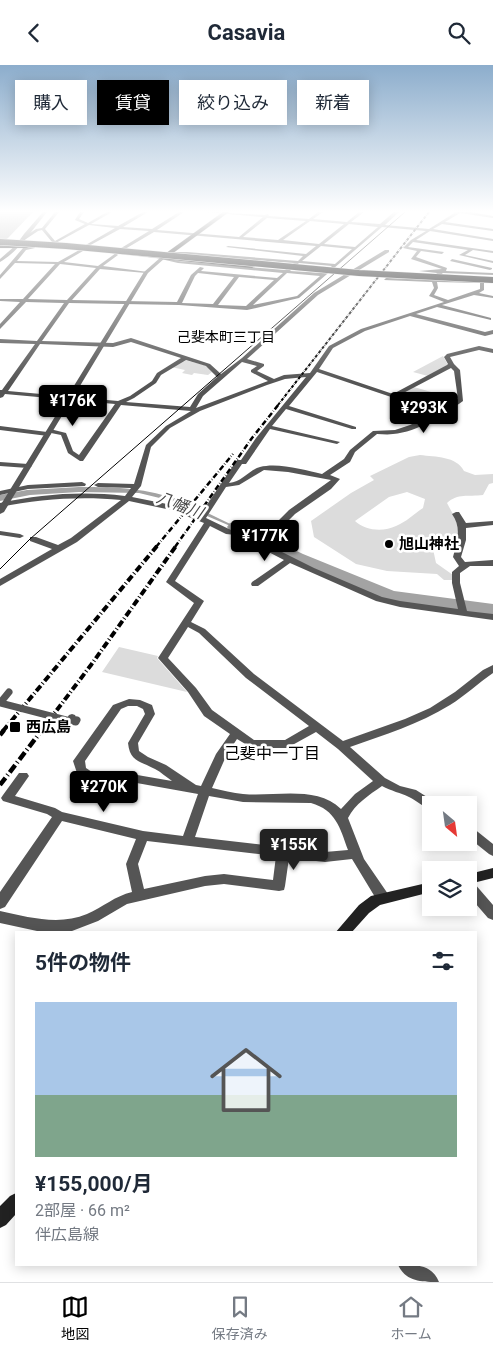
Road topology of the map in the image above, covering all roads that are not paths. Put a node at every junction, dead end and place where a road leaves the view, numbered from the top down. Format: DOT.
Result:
graph roads {
  1 [pos="53,269"];
  2 [pos="97,269"];
  3 [pos="115,269"];
  4 [pos="150,269"];
  5 [pos="201,269"];
  6 [pos="261,269"];
  7 [pos="286,269"];
  8 [pos="290,269"];
  9 [pos="313,269"];
  10 [pos="332,269"];
  11 [pos="348,269"];
  12 [pos="358,269"];
  13 [pos="370,269"];
  14 [pos="445,269"];
  15 [pos="287,271"];
  16 [pos="421,271"];
  17 [pos="146,272"];
  18 [pos="197,272"];
  19 [pos="443,274"];
  20 [pos="325,275"];
  21 [pos="237,276"];
  22 [pos="493,278"];
  23 [pos="278,279"];
  24 [pos="386,279"];
  25 [pos="434,281"];
  26 [pos="482,283"];
  27 [pos="474,293"];
  28 [pos="493,297"];
  29 [pos="0,299"];
  30 [pos="23,300"];
  31 [pos="448,301"];
  32 [pos="69,302"];
  33 [pos="126,303"];
  34 [pos="179,304"];
  35 [pos="435,305"];
  36 [pos="214,306"];
  37 [pos="247,308"];
  38 [pos="409,313"];
  39 [pos="490,319"];
  40 [pos="0,327"];
  41 [pos="493,331"];
  42 [pos="0,341"];
  43 [pos="38,342"];
  44 [pos="102,344"];
  45 [pos="493,351"];
  46 [pos="185,358"];
  47 [pos="243,360"];
  48 [pos="451,365"];
  49 [pos="313,372"];
  50 [pos="221,378"];
  51 [pos="274,381"];
  52 [pos="1,394"];
  53 [pos="70,398"];
  54 [pos="120,402"];
  55 [pos="284,406"];
  56 [pos="195,410"];
  57 [pos="268,427"];
  58 [pos="0,428"];
  59 [pos="354,428"];
  60 [pos="49,432"];
  61 [pos="337,442"];
  62 [pos="0,464"];
  63 [pos="28,466"];
  64 [pos="324,476"];
  65 [pos="82,484"];
  66 [pos="98,485"];
  67 [pos="224,485"];
  68 [pos="12,491"];
  69 [pos="133,491"];
  70 [pos="0,493"];
  71 [pos="3,505"];
  72 [pos="456,514"];
  73 [pos="205,517"];
  74 [pos="493,523"];
  75 [pos="463,526"];
  76 [pos="0,533"];
  77 [pos="20,536"];
  78 [pos="254,537"];
  79 [pos="33,539"];
  80 [pos="58,548"];
  81 [pos="289,560"];
  82 [pos="493,563"];
  83 [pos="464,566"];
  84 [pos="0,583"];
  85 [pos="255,584"];
  86 [pos="462,608"];
  87 [pos="493,617"];
  88 [pos="186,623"];
  89 [pos="493,668"];
  90 [pos="9,692"];
  91 [pos="1,704"];
  92 [pos="315,727"];
  93 [pos="61,729"];
  94 [pos="236,733"];
  95 [pos="342,746"];
  96 [pos="23,776"];
  97 [pos="381,781"];
  98 [pos="192,788"];
  99 [pos="206,791"];
  100 [pos="422,799"];
  101 [pos="59,816"];
  102 [pos="342,818"];
  103 [pos="144,836"];
  104 [pos="478,838"];
  105 [pos="188,840"];
  106 [pos="493,851"];
  107 [pos="282,852"];
  108 [pos="356,854"];
  109 [pos="493,873"];
  110 [pos="477,877"];
  111 [pos="422,889"];
  112 [pos="139,895"];
  113 [pos="477,896"];
  114 [pos="383,898"];
  115 [pos="0,903"];
  116 [pos="493,914"];
  117 [pos="0,917"];
  118 [pos="60,929"];
  119 [pos="344,931"];
  120 [pos="15,1203"];
  121 [pos="0,1219"];
  122 [pos="409,1266"];
  123 [pos="430,1282"];
  1 -- 30 [label="street"];
  2 -- 32 [label="street"];
  3 -- 17 [label="street"];
  4 -- 17 [label="street"];
  5 -- 18 [label="street"];
  6 -- 15 [label="street"];
  7 -- 22 [label="highway, bridge"];
  8 -- 15 [label="street"];
  9 -- 22 [label="highway, bridge"];
  10 -- 20 [label="street"];
  11 -- 19 [label="highway, bridge"];
  12 -- 47 [label="street"];
  13 -- 19 [label="highway, bridge"];
  14 -- 19 [label="street"];
  15 -- 20 [label="street"];
  15 -- 23 [label="street"];
  16 -- 19 [label="street"];
  17 -- 33 [label="street"];
  18 -- 21 [label="street"];
  18 -- 34 [label="street"];
  19 -- 22 [label="highway, bridge"];
  19 -- 25 [label="street"];
  20 -- 37 [label="street"];
  21 -- 23 [label="street"];
  21 -- 36 [label="street"];
  22 -- 26 [label="street"];
  23 -- 37 [label="street"];
  24 -- 25 [label="street"];
  25 -- 26 [label="street"];
  25 -- 31 [label="street"];
  26 -- 27 [label="street"];
  27 -- 28 [label="street"];
  27 -- 31 [label="street"];
  29 -- 30 [label="street"];
  30 -- 32 [label="street"];
  30 -- 40 [label="street"];
  31 -- 35 [label="street"];
  32 -- 33 [label="street"];
  32 -- 43 [label="street"];
  33 -- 34 [label="street"];
  33 -- 44 [label="street"];
  34 -- 36 [label="street"];
  35 -- 38 [label="street"];
  35 -- 39 [label="street"];
  36 -- 37 [label="street"];
  38 -- 41 [label="street"];
  38 -- 49 [label="street"];
  42 -- 43 [label="street"];
  43 -- 44 [label="street"];
  43 -- 52 [label="street"];
  44 -- 46 [label="street"];
  44 -- 53 [label="street"];
  45 -- 48 [label="street"];
  46 -- 50 [label="street"];
  46 -- 54 [label="street"];
  47 -- 50 [label="street"];
  47 -- 51 [label="street"];
  48 -- 49 [label="street"];
  48 -- 64 [label="street"];
  49 -- 51 [label="street"];
  49 -- 55 [label="street"];
  50 -- 56 [label="street"];
  51 -- 56 [label="street"];
  52 -- 53 [label="street"];
  53 -- 54 [label="street"];
  53 -- 60 [label="street"];
  54 -- 56 [label="street"];
  54 -- 60 [label="street"];
  55 -- 57 [label="street"];
  55 -- 59 [label="street"];
  56 -- 69 [label="street"];
  57 -- 61 [label="street"];
  57 -- 67 [label="street"];
  58 -- 60 [label="street"];
  60 -- 63 [label="street"];
  62 -- 63 [label="street"];
  63 -- 68 [label="street"];
  64 -- 67 [label="street"];
  64 -- 78 [label="street"];
  65 -- 68 [label="street"];
  66 -- 69 [label="street"];
  67 -- 73 [label="street"];
  68 -- 70 [label="street"];
  68 -- 71 [label="street"];
  69 -- 71 [label="street"];
  69 -- 73 [label="street"];
  69 -- 80 [label="street"];
  72 -- 75 [label="street"];
  73 -- 78 [label="street"];
  73 -- 88 [label="street"];
  74 -- 75 [label="street"];
  75 -- 83 [label="street"];
  76 -- 77 [label="street"];
  78 -- 81 [label="street"];
  79 -- 80 [label="street"];
  80 -- 84 [label="street"];
  81 -- 85 [label="street"];
  81 -- 86 [label="street"];
  82 -- 83 [label="street"];
  83 -- 86 [label="street"];
  86 -- 87 [label="street"];
  88 -- 92 [label="street"];
  88 -- 94 [label="street"];
  89 -- 95 [label="street"];
  90 -- 91 [label="street, bridge"];
  91 -- 93 [label="street, bridge"];
  92 -- 94 [label="street"];
  92 -- 95 [label="street"];
  94 -- 99 [label="street"];
  95 -- 97 [label="street"];
  96 -- 101 [label="street"];
  97 -- 100 [label="street"];
  97 -- 102 [label="street"];
  98 -- 98 [label="street"];
  98 -- 99 [label="street"];
  99 -- 102 [label="street"];
  99 -- 105 [label="street"];
  101 -- 103 [label="street"];
  101 -- 115 [label="street"];
  102 -- 108 [label="street"];
  103 -- 105 [label="street"];
  103 -- 112 [label="street"];
  104 -- 106 [label="street"];
  105 -- 107 [label="street"];
  107 -- 108 [label="street"];
  107 -- 112 [label="street"];
  108 -- 114 [label="street"];
  109 -- 110 [label="main road"];
  111 -- 114 [label="main road"];
  112 -- 118 [label="street"];
  113 -- 116 [label="street"];
  114 -- 119 [label="main road"];
  117 -- 118 [label="street"];
  120 -- 121 [label="main road"];
  122 -- 123 [label="street"];
}
